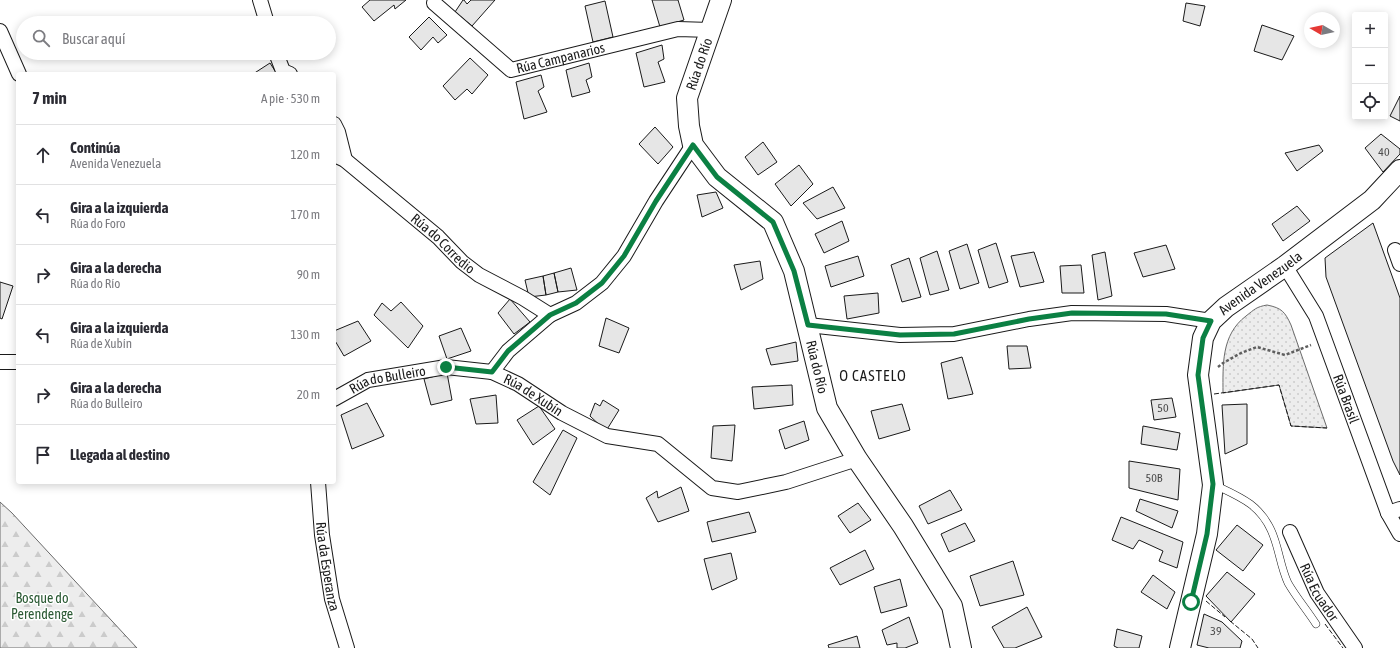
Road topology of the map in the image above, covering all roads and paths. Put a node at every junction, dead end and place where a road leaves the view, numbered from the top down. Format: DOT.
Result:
graph roads {
  1 [pos="260,0"];
  2 [pos="721,0"];
  3 [pos="434,4"];
  4 [pos="265,16"];
  5 [pos="710,30"];
  6 [pos="0,31"];
  7 [pos="279,60"];
  8 [pos="18,72"];
  9 [pos="285,72"];
  10 [pos="336,128"];
  11 [pos="693,145"];
  12 [pos="339,158"];
  13 [pos="1400,170"];
  14 [pos="1395,250"];
  15 [pos="1400,264"];
  16 [pos="1285,266"];
  17 [pos="550,315"];
  18 [pos="1211,321"];
  19 [pos="808,325"];
  20 [pos="1324,340"];
  21 [pos="0,362"];
  22 [pos="16,362"];
  23 [pos="492,372"];
  24 [pos="1199,384"];
  25 [pos="336,398"];
  26 [pos="857,459"];
  27 [pos="318,484"];
  28 [pos="1213,484"];
  29 [pos="1394,511"];
  30 [pos="1290,532"];
  31 [pos="1400,534"];
  32 [pos="1316,624"];
  33 [pos="348,648"];
  34 [pos="961,648"];
  35 [pos="1180,648"];
  36 [pos="1355,648"];
  1 -- 4 [label="street"];
  2 -- 5 [label="street, Rúa do Río"];
  3 -- 5 [label="street, Rúa Campanarios"];
  5 -- 11 [label="street, Rúa do Río"];
  6 -- 8 [label="street"];
  7 -- 9 [label="street"];
  10 -- 12 [label="street, Rúa do Corredio"];
  11 -- 17 [label="street, Rúa de Xubín"];
  11 -- 19 [label="street, Rúa do Río"];
  12 -- 17 [label="street, Rúa do Corredio"];
  13 -- 16 [label="street, Avenida Venezuela"];
  14 -- 15 [label="street"];
  16 -- 18 [label="street, Avenida Venezuela"];
  16 -- 20 [label="street, Rúa Brasil"];
  17 -- 23 [label="street, Rúa de Xubín"];
  18 -- 19 [label="street"];
  18 -- 24 [label="street, Avenida Venezuela"];
  19 -- 26 [label="street, Rúa do Río"];
  20 -- 24 [label="path"];
  20 -- 29 [label="street, Rúa Brasil"];
  21 -- 22 [label="street"];
  23 -- 25 [label="street, Rúa do Bulleiro"];
  23 -- 26 [label="street, Rúa de Xubín"];
  24 -- 28 [label="street, Avenida Venezuela"];
  26 -- 34 [label="street, Rúa do Río"];
  27 -- 33 [label="street, Rúa da Esperanza"];
  28 -- 32 [label="lane"];
  28 -- 35 [label="street, Avenida Venezuela"];
  29 -- 31 [label="street, Rúa Brasil"];
  30 -- 36 [label="street, Rúa Ecuador"];
}
